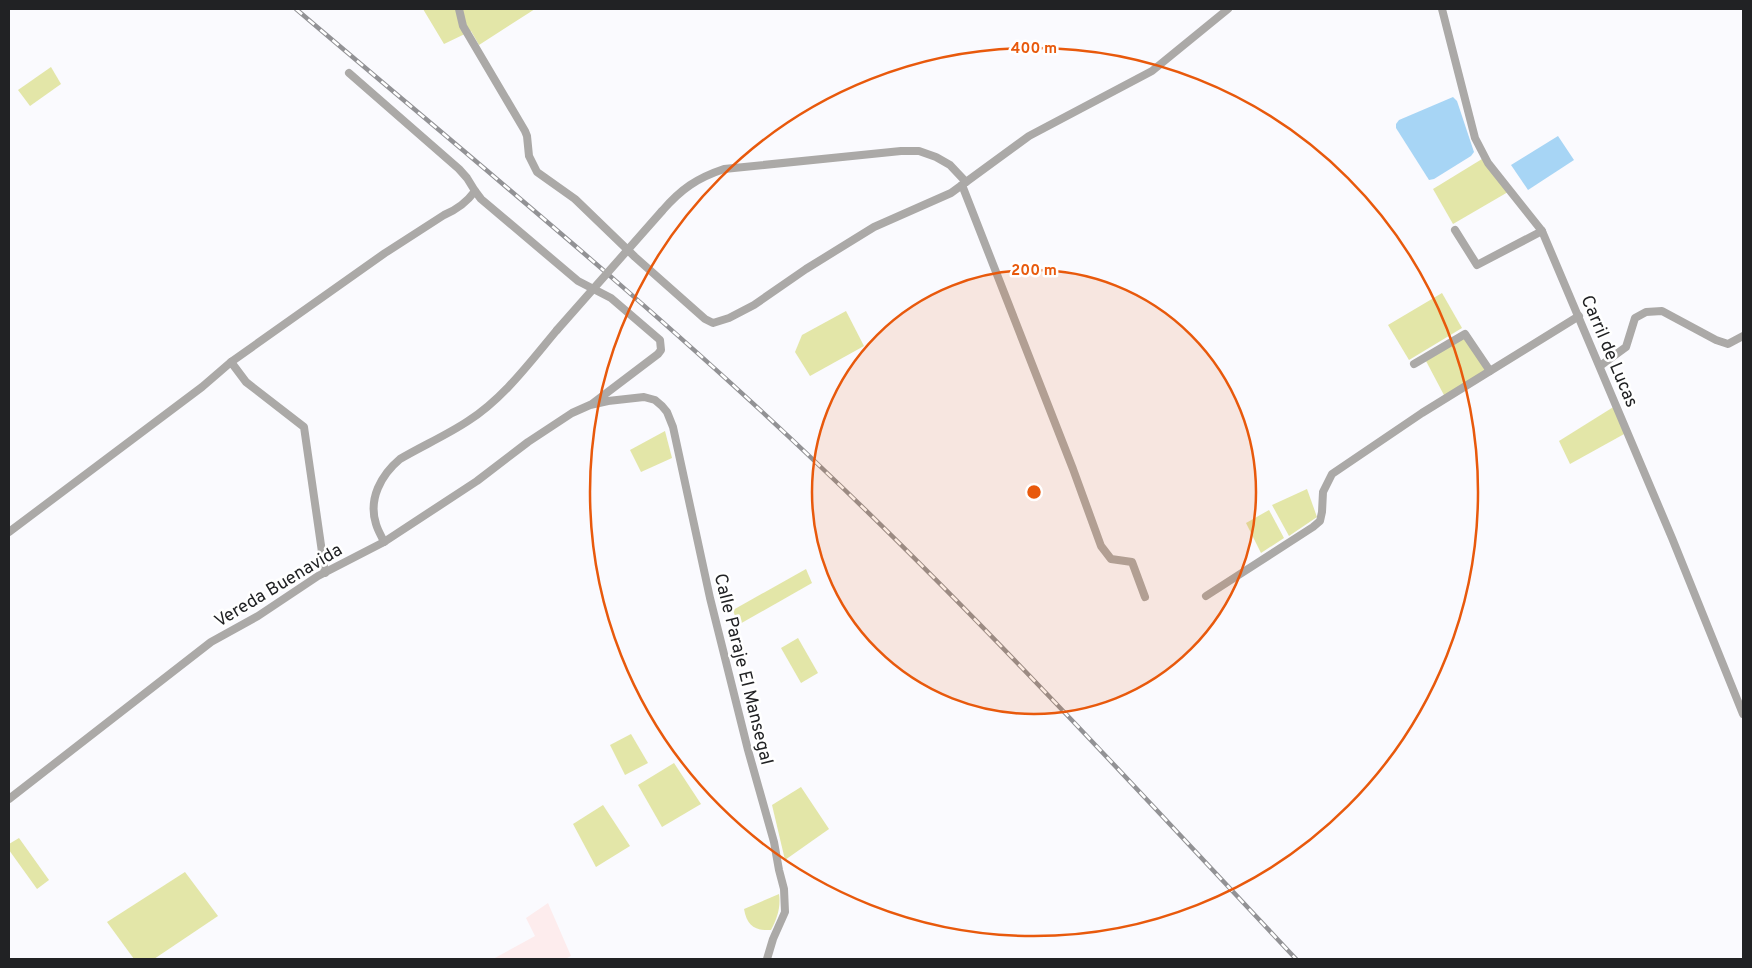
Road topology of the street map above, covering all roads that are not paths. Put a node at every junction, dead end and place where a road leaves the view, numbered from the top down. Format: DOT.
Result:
graph roads {
  1 [pos="459,9"];
  2 [pos="1228,9"];
  3 [pos="1442,9"];
  4 [pos="349,73"];
  5 [pos="964,183"];
  6 [pos="475,191"];
  7 [pos="1454,230"];
  8 [pos="1542,231"];
  9 [pos="1579,316"];
  10 [pos="1743,336"];
  11 [pos="231,362"];
  12 [pos="1414,364"];
  13 [pos="1600,366"];
  14 [pos="1490,371"];
  15 [pos="590,405"];
  16 [pos="9,532"];
  17 [pos="384,542"];
  18 [pos="325,573"];
  19 [pos="1206,596"];
  20 [pos="1145,597"];
  21 [pos="1743,714"];
  22 [pos="9,799"];
  23 [pos="767,959"];
  1 -- 5 [label="street"];
  2 -- 5 [label="street"];
  3 -- 8 [label="street, Carril de Lucas"];
  4 -- 6 [label="street"];
  5 -- 17 [label="street, bridge"];
  5 -- 20 [label="street"];
  6 -- 11 [label="street"];
  6 -- 15 [label="street"];
  7 -- 8 [label="street"];
  8 -- 9 [label="street, Carril de Lucas"];
  9 -- 13 [label="street, Carril de Lucas"];
  9 -- 14 [label="street"];
  10 -- 13 [label="street"];
  11 -- 16 [label="street"];
  11 -- 18 [label="street"];
  12 -- 14 [label="street"];
  13 -- 21 [label="street, Carril de Lucas"];
  14 -- 19 [label="street"];
  15 -- 17 [label="street, Vereda Buenavida"];
  15 -- 23 [label="street, Calle Paraje El Mansegal"];
  17 -- 18 [label="street, Vereda Buenavida"];
  18 -- 22 [label="street, Vereda Buenavida"];
}
